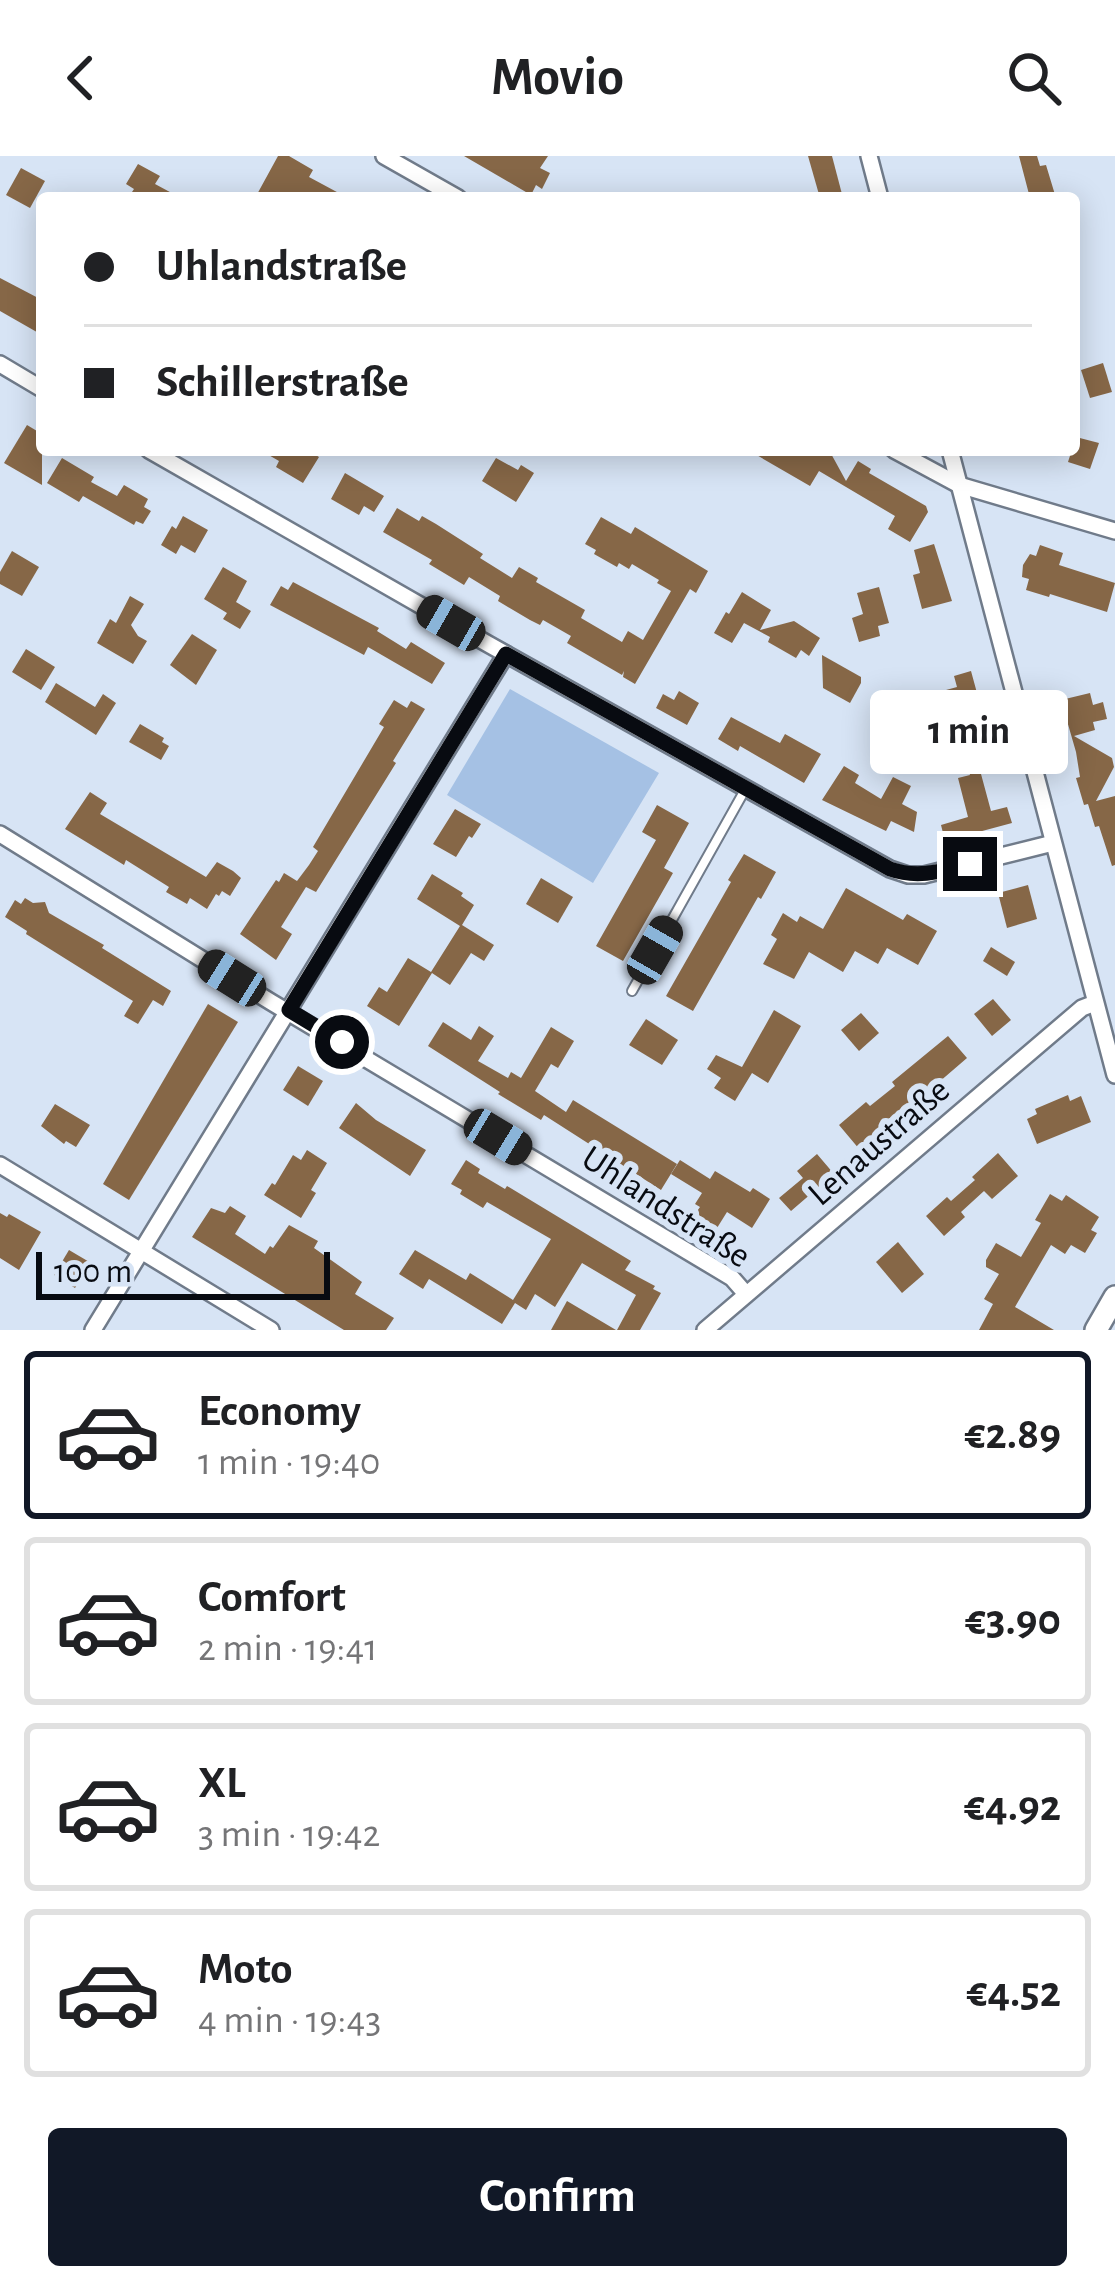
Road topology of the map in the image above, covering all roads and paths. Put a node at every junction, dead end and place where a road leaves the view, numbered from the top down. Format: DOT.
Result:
graph roads {
  1 [pos="384,156"];
  2 [pos="869,156"];
  3 [pos="447,192"];
  4 [pos="878,192"];
  5 [pos="0,364"];
  6 [pos="36,385"];
  7 [pos="160,456"];
  8 [pos="905,456"];
  9 [pos="952,456"];
  10 [pos="959,485"];
  11 [pos="1115,531"];
  12 [pos="506,654"];
  13 [pos="746,788"];
  14 [pos="0,834"];
  15 [pos="1053,843"];
  16 [pos="632,991"];
  17 [pos="1095,1004"];
  18 [pos="289,1010"];
  19 [pos="1115,1075"];
  20 [pos="0,1165"];
  21 [pos="141,1251"];
  22 [pos="746,1294"];
  23 [pos="1115,1297"];
  24 [pos="93,1330"];
  25 [pos="272,1330"];
  26 [pos="705,1330"];
  27 [pos="1096,1330"];
  1 -- 3 [label="street"];
  2 -- 4 [label="street"];
  5 -- 6 [label="street"];
  7 -- 12 [label="street"];
  8 -- 10 [label="street"];
  9 -- 10 [label="street"];
  10 -- 11 [label="street"];
  10 -- 15 [label="street"];
  12 -- 13 [label="street"];
  12 -- 18 [label="street"];
  13 -- 15 [label="street"];
  13 -- 16 [label="lane"];
  14 -- 18 [label="street, Uhlandstraße"];
  15 -- 17 [label="street"];
  17 -- 19 [label="street"];
  17 -- 22 [label="street, Lenaustraße"];
  18 -- 21 [label="street"];
  18 -- 22 [label="street, Uhlandstraße"];
  20 -- 21 [label="street"];
  21 -- 24 [label="street"];
  21 -- 25 [label="street"];
  22 -- 26 [label="street, Lenaustraße"];
  23 -- 27 [label="main road"];
}
